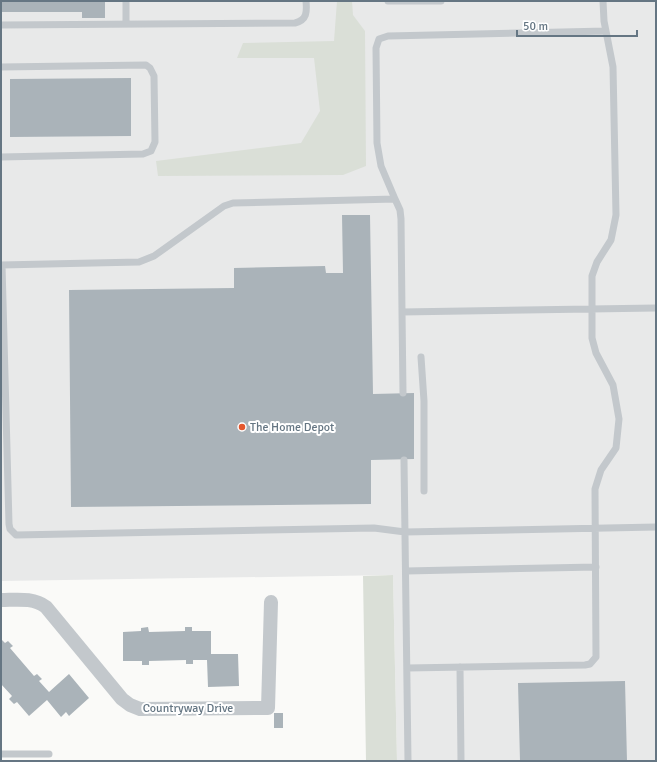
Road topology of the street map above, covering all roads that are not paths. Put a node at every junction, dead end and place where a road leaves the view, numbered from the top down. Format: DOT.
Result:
graph roads {
  1 [pos="126,1"];
  2 [pos="306,1"];
  3 [pos="388,1"];
  4 [pos="424,1"];
  5 [pos="441,1"];
  6 [pos="603,1"];
  7 [pos="126,24"];
  8 [pos="1,25"];
  9 [pos="606,31"];
  10 [pos="1,67"];
  11 [pos="1,157"];
  12 [pos="395,199"];
  13 [pos="2,265"];
  14 [pos="592,308"];
  15 [pos="656,308"];
  16 [pos="402,312"];
  17 [pos="421,357"];
  18 [pos="403,393"];
  19 [pos="404,460"];
  20 [pos="424,491"];
  21 [pos="656,527"];
  22 [pos="595,528"];
  23 [pos="405,532"];
  24 [pos="596,567"];
  25 [pos="406,571"];
  26 [pos="1,600"];
  27 [pos="271,602"];
  28 [pos="460,667"];
  29 [pos="407,668"];
  30 [pos="1,754"];
  31 [pos="49,754"];
  32 [pos="408,761"];
  33 [pos="461,761"];
  1 -- 7 [label="lane"];
  2 -- 7 [label="lane"];
  3 -- 4 [label="lane"];
  4 -- 5 [label="lane"];
  6 -- 9 [label="lane"];
  7 -- 8 [label="lane"];
  9 -- 12 [label="lane"];
  9 -- 14 [label="lane"];
  10 -- 11 [label="lane"];
  12 -- 13 [label="lane"];
  12 -- 16 [label="lane"];
  13 -- 23 [label="lane"];
  14 -- 15 [label="lane"];
  14 -- 16 [label="lane"];
  14 -- 22 [label="lane"];
  16 -- 18 [label="lane"];
  17 -- 20 [label="lane"];
  19 -- 23 [label="lane"];
  21 -- 22 [label="lane"];
  22 -- 23 [label="lane"];
  22 -- 24 [label="lane"];
  23 -- 25 [label="lane"];
  24 -- 25 [label="lane"];
  24 -- 28 [label="lane"];
  25 -- 29 [label="lane"];
  26 -- 27 [label="street, Countryway Drive"];
  28 -- 29 [label="lane"];
  28 -- 33 [label="lane"];
  29 -- 32 [label="lane"];
  30 -- 31 [label="lane"];
}
